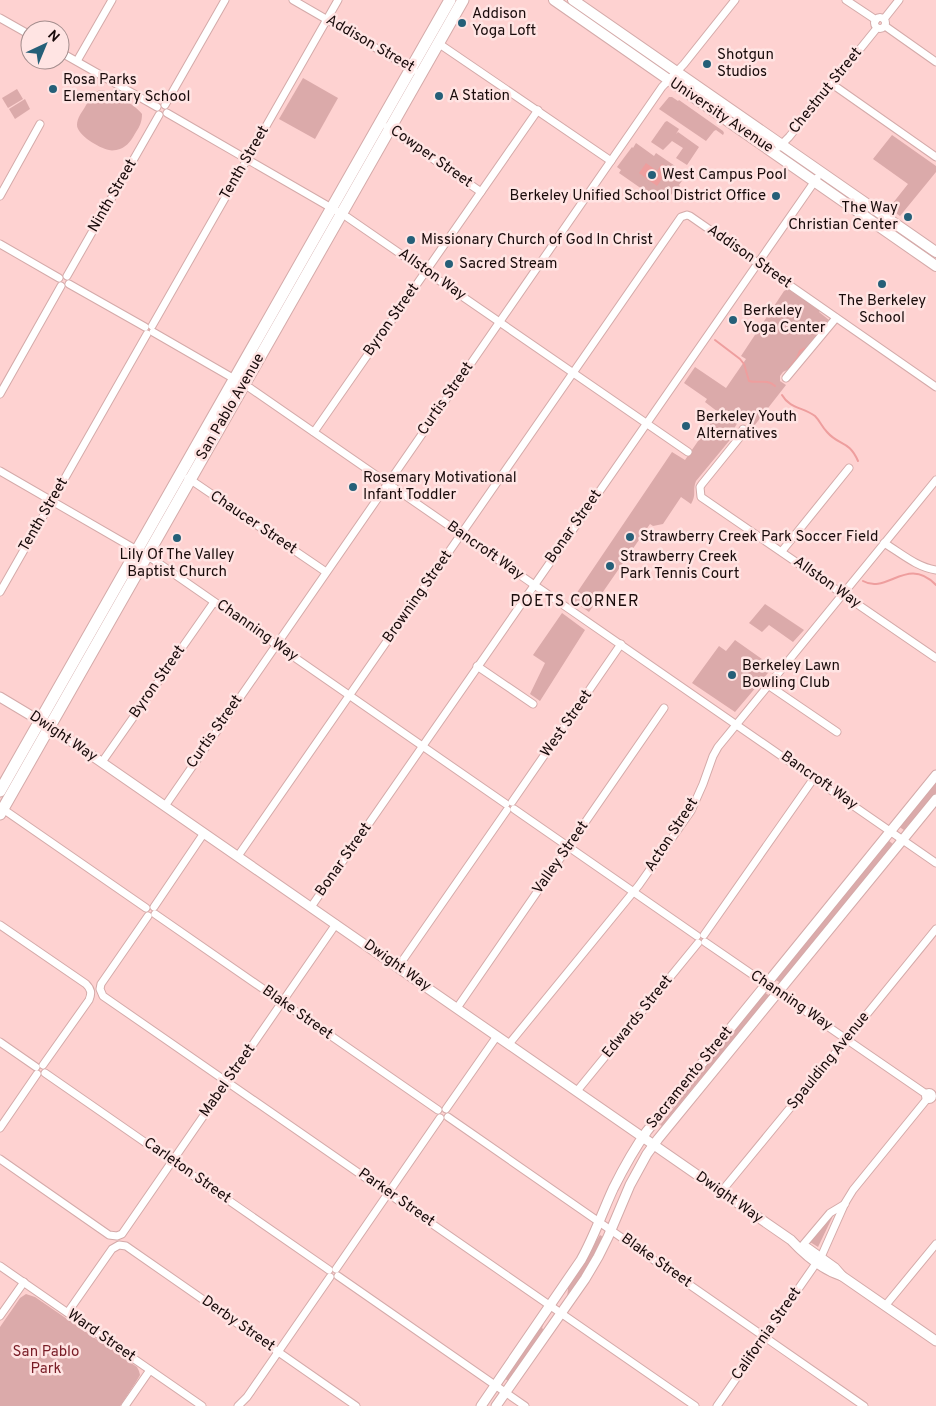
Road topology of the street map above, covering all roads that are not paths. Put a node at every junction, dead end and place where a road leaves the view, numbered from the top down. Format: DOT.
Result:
graph roads {
  1 [pos="112,0"];
  2 [pos="225,0"];
  3 [pos="293,0"];
  4 [pos="338,0"];
  5 [pos="450,0"];
  6 [pos="463,0"];
  7 [pos="554,0"];
  8 [pos="573,0"];
  9 [pos="735,0"];
  10 [pos="846,0"];
  11 [pos="899,0"];
  12 [pos="0,18"];
  13 [pos="326,19"];
  14 [pos="880,24"];
  15 [pos="20,29"];
  16 [pos="438,42"];
  17 [pos="70,57"];
  18 [pos="77,61"];
  19 [pos="936,62"];
  20 [pos="416,71"];
  21 [pos="677,72"];
  22 [pos="669,80"];
  23 [pos="832,84"];
  24 [pos="165,105"];
  25 [pos="157,107"];
  26 [pos="538,110"];
  27 [pos="163,114"];
  28 [pos="40,124"];
  29 [pos="385,126"];
  30 [pos="782,145"];
  31 [pos="773,152"];
  32 [pos="936,157"];
  33 [pos="247,159"];
  34 [pos="611,161"];
  35 [pos="821,172"];
  36 [pos="815,181"];
  37 [pos="481,192"];
  38 [pos="0,196"];
  39 [pos="336,211"];
  40 [pos="684,216"];
  41 [pos="0,244"];
  42 [pos="936,252"];
  43 [pos="757,263"];
  44 [pos="936,266"];
  45 [pos="426,271"];
  46 [pos="67,276"];
  47 [pos="59,278"];
  48 [pos="69,284"];
  49 [pos="61,286"];
  50 [pos="836,318"];
  51 [pos="499,322"];
  52 [pos="149,330"];
  53 [pos="572,373"];
  54 [pos="786,378"];
  55 [pos="239,381"];
  56 [pos="936,388"];
  57 [pos="0,394"];
  58 [pos="646,423"];
  59 [pos="743,429"];
  60 [pos="314,432"];
  61 [pos="688,452"];
  62 [pos="849,468"];
  63 [pos="0,471"];
  64 [pos="185,476"];
  65 [pos="936,480"];
  66 [pos="388,483"];
  67 [pos="52,500"];
  68 [pos="461,534"];
  69 [pos="884,543"];
  70 [pos="782,551"];
  71 [pos="142,552"];
  72 [pos="936,570"];
  73 [pos="326,572"];
  74 [pos="534,585"];
  75 [pos="0,592"];
  76 [pos="843,593"];
  77 [pos="214,602"];
  78 [pos="276,644"];
  79 [pos="621,644"];
  80 [pos="936,658"];
  81 [pos="477,666"];
  82 [pos="768,685"];
  83 [pos="349,696"];
  84 [pos="0,697"];
  85 [pos="533,704"];
  86 [pos="664,708"];
  87 [pos="44,723"];
  88 [pos="736,724"];
  89 [pos="838,732"];
  90 [pos="423,746"];
  91 [pos="102,762"];
  92 [pos="936,775"];
  93 [pos="814,778"];
  94 [pos="0,791"];
  95 [pos="936,799"];
  96 [pos="165,806"];
  97 [pos="510,806"];
  98 [pos="1,810"];
  99 [pos="890,831"];
  100 [pos="204,833"];
  101 [pos="903,840"];
  102 [pos="569,848"];
  103 [pos="238,856"];
  104 [pos="936,863"];
  105 [pos="633,892"];
  106 [pos="311,907"];
  107 [pos="151,911"];
  108 [pos="336,924"];
  109 [pos="0,925"];
  110 [pos="936,929"];
  111 [pos="701,939"];
  112 [pos="398,968"];
  113 [pos="766,984"];
  114 [pos="778,992"];
  115 [pos="282,1003"];
  116 [pos="457,1008"];
  117 [pos="497,1036"];
  118 [pos="847,1039"];
  119 [pos="0,1042"];
  120 [pos="509,1044"];
  121 [pos="41,1070"];
  122 [pos="227,1082"];
  123 [pos="936,1087"];
  124 [pos="577,1091"];
  125 [pos="930,1097"];
  126 [pos="442,1115"];
  127 [pos="0,1128"];
  128 [pos="642,1137"];
  129 [pos="654,1145"];
  130 [pos="0,1159"];
  131 [pos="172,1161"];
  132 [pos="721,1192"];
  133 [pos="388,1193"];
  134 [pos="845,1203"];
  135 [pos="599,1222"];
  136 [pos="611,1230"];
  137 [pos="791,1240"];
  138 [pos="936,1244"];
  139 [pos="803,1245"];
  140 [pos="819,1260"];
  141 [pos="0,1266"];
  142 [pos="333,1273"];
  143 [pos="24,1282"];
  144 [pos="550,1306"];
  145 [pos="885,1306"];
  146 [pos="68,1312"];
  147 [pos="561,1313"];
  148 [pos="0,1316"];
  149 [pos="765,1337"];
  150 [pos="936,1341"];
  151 [pos="278,1352"];
  152 [pos="150,1370"];
  153 [pos="495,1385"];
  154 [pos="506,1392"];
  155 [pos="126,1406"];
  156 [pos="202,1406"];
  157 [pos="238,1406"];
  158 [pos="356,1406"];
  159 [pos="481,1406"];
  160 [pos="496,1406"];
  161 [pos="525,1406"];
  162 [pos="695,1406"];
  163 [pos="717,1406"];
  164 [pos="864,1406"];
  1 -- 18 [label="street"];
  2 -- 24 [label="street"];
  3 -- 13 [label="street, Addison Street"];
  4 -- 13 [label="street, Tenth Street"];
  5 -- 20 [label="main road, San Pablo Avenue"];
  6 -- 16 [label="main road, San Pablo Avenue"];
  7 -- 22 [label="main road, University Avenue"];
  8 -- 21 [label="main road, University Avenue"];
  9 -- 21 [label="street, Curtis Street"];
  10 -- 14 [label="street"];
  11 -- 14 [label="street, Chestnut Street"];
  12 -- 15 [label="street"];
  13 -- 20 [label="street, Addison Street"];
  13 -- 33 [label="street, Tenth Street"];
  14 -- 19 [label="street"];
  14 -- 23 [label="street, Chestnut Street"];
  16 -- 20 [label="main road, San Pablo Avenue"];
  16 -- 26 [label="street"];
  17 -- 18 [label="street"];
  18 -- 25 [label="street"];
  20 -- 29 [label="main road, San Pablo Avenue"];
  21 -- 22 [label="street, Curtis Street"];
  21 -- 30 [label="main road, University Avenue"];
  22 -- 31 [label="main road, University Avenue"];
  22 -- 34 [label="street, Curtis Street"];
  23 -- 30 [label="street, Chestnut Street"];
  23 -- 32 [label="street"];
  24 -- 25 [label="street"];
  24 -- 27 [label="street"];
  25 -- 27 [label="street"];
  26 -- 34 [label="street"];
  26 -- 37 [label="street, Byron Street"];
  27 -- 33 [label="street, Allston Way"];
  27 -- 46 [label="street, Ninth Street"];
  28 -- 38 [label="street"];
  29 -- 37 [label="street, Cowper Street"];
  29 -- 39 [label="main road, San Pablo Avenue"];
  30 -- 31 [label="street, Chestnut Street"];
  30 -- 35 [label="main road, University Avenue"];
  31 -- 36 [label="main road, University Avenue"];
  33 -- 39 [label="street, Allston Way"];
  33 -- 52 [label="street, Tenth Street"];
  34 -- 51 [label="street, Curtis Street"];
  35 -- 36 [label="street, Bonar Street"];
  35 -- 42 [label="main road, University Avenue"];
  36 -- 43 [label="street, Bonar Street"];
  36 -- 44 [label="main road, University Avenue"];
  37 -- 45 [label="street, Byron Street"];
  39 -- 45 [label="street, Allston Way"];
  39 -- 55 [label="main road, San Pablo Avenue"];
  40 -- 43 [label="street, Addison Street"];
  40 -- 53 [label="street, Browning Street"];
  41 -- 47 [label="street"];
  43 -- 50 [label="street, Addison Street"];
  43 -- 58 [label="street, Bonar Street"];
  45 -- 51 [label="street, Allston Way"];
  45 -- 60 [label="street, Byron Street"];
  46 -- 47 [label="street"];
  46 -- 48 [label="street"];
  47 -- 49 [label="street"];
  48 -- 49 [label="street"];
  48 -- 52 [label="street, Bancroft Way"];
  49 -- 57 [label="street"];
  50 -- 54 [label="street"];
  50 -- 56 [label="street, Addison Street"];
  51 -- 53 [label="street, Allston Way"];
  51 -- 66 [label="street, Curtis Street"];
  52 -- 55 [label="street, Bancroft Way"];
  52 -- 67 [label="street, Tenth Street"];
  53 -- 58 [label="street, Allston Way"];
  53 -- 68 [label="street, Browning Street"];
  55 -- 60 [label="street, Bancroft Way"];
  55 -- 64 [label="main road, San Pablo Avenue"];
  58 -- 61 [label="street, Allston Way"];
  58 -- 74 [label="street, Bonar Street"];
  59 -- 70 [label="street, Allston Way"];
  60 -- 66 [label="street, Bancroft Way"];
  62 -- 70 [label="street"];
  63 -- 67 [label="street, Channing Way"];
  64 -- 71 [label="main road, San Pablo Avenue"];
  64 -- 73 [label="street, Chaucer Street"];
  65 -- 69 [label="street, Acton Street"];
  66 -- 68 [label="street, Bancroft Way"];
  66 -- 73 [label="street, Curtis Street"];
  67 -- 71 [label="street, Channing Way"];
  67 -- 75 [label="street, Tenth Street"];
  68 -- 74 [label="street, Bancroft Way"];
  68 -- 83 [label="street, Browning Street"];
  69 -- 72 [label="street"];
  69 -- 76 [label="street, Acton Street"];
  70 -- 76 [label="street, Allston Way"];
  71 -- 77 [label="street, Channing Way"];
  71 -- 87 [label="main road, San Pablo Avenue"];
  73 -- 78 [label="street, Curtis Street"];
  74 -- 79 [label="street, Bancroft Way"];
  74 -- 81 [label="street, Bonar Street"];
  76 -- 80 [label="street, Allston Way"];
  76 -- 82 [label="street, Acton Street"];
  77 -- 78 [label="street, Channing Way"];
  77 -- 91 [label="street, Byron Street"];
  78 -- 83 [label="street, Channing Way"];
  78 -- 96 [label="street, Curtis Street"];
  79 -- 88 [label="street, Bancroft Way"];
  79 -- 97 [label="street, West Street"];
  81 -- 85 [label="street"];
  81 -- 90 [label="street, Bonar Street"];
  82 -- 88 [label="street, Acton Street"];
  82 -- 89 [label="street"];
  83 -- 90 [label="street, Channing Way"];
  83 -- 103 [label="street, Browning Street"];
  84 -- 87 [label="street, Dwight Way"];
  86 -- 102 [label="street, Valley Street"];
  87 -- 91 [label="street, Dwight Way"];
  87 -- 94 [label="main road, San Pablo Avenue"];
  87 -- 98 [label="main road, San Pablo Avenue"];
  88 -- 93 [label="street, Bancroft Way"];
  88 -- 105 [label="street, Acton Street"];
  90 -- 97 [label="street, Channing Way"];
  90 -- 106 [label="street, Bonar Street"];
  91 -- 96 [label="street, Dwight Way"];
  92 -- 99 [label="street, Sacramento Street"];
  93 -- 99 [label="street, Bancroft Way"];
  93 -- 111 [label="street, Edwards Street"];
  95 -- 101 [label="street, Sacramento Street"];
  96 -- 100 [label="street, Dwight Way"];
  97 -- 102 [label="street, Channing Way"];
  97 -- 112 [label="street, West Street"];
  98 -- 107 [label="street, Blake Street"];
  99 -- 101 [label="street, Bancroft Way"];
  99 -- 113 [label="street, Sacramento Street"];
  100 -- 103 [label="street, Dwight Way"];
  100 -- 107 [label="street"];
  101 -- 104 [label="street, Bancroft Way"];
  101 -- 114 [label="street, Sacramento Street"];
  102 -- 105 [label="street, Channing Way"];
  102 -- 116 [label="street, Valley Street"];
  103 -- 106 [label="street, Dwight Way"];
  105 -- 111 [label="street, Channing Way"];
  105 -- 120 [label="street, Acton Street"];
  106 -- 108 [label="street, Dwight Way"];
  107 -- 115 [label="street, Blake Street"];
  107 -- 122 [label="street, Parker Street"];
  108 -- 112 [label="street, Dwight Way"];
  108 -- 115 [label="street, Mabel Street"];
  109 -- 121 [label="street"];
  110 -- 118 [label="street, Spaulding Avenue"];
  111 -- 113 [label="street, Channing Way"];
  111 -- 124 [label="street, Edwards Street"];
  112 -- 116 [label="street, Dwight Way"];
  113 -- 114 [label="street, Channing Way"];
  113 -- 128 [label="street, Sacramento Street"];
  114 -- 118 [label="street, Channing Way"];
  114 -- 129 [label="street, Sacramento Street"];
  115 -- 122 [label="street, Mabel Street"];
  115 -- 126 [label="street, Blake Street"];
  116 -- 117 [label="street, Dwight Way"];
  117 -- 120 [label="street, Dwight Way"];
  117 -- 126 [label="street"];
  118 -- 125 [label="street, Channing Way"];
  118 -- 132 [label="street, Spaulding Avenue"];
  119 -- 121 [label="street, Carleton Street"];
  120 -- 124 [label="street, Dwight Way"];
  121 -- 127 [label="street"];
  121 -- 131 [label="street, Carleton Street"];
  122 -- 131 [label="street, Mabel Street"];
  122 -- 133 [label="street, Parker Street"];
  123 -- 125 [label="street, California Street"];
  124 -- 128 [label="street, Dwight Way"];
  125 -- 134 [label="street, California Street"];
  126 -- 133 [label="street"];
  126 -- 135 [label="street, Blake Street"];
  128 -- 129 [label="street, Dwight Way"];
  128 -- 135 [label="street, Sacramento Street"];
  129 -- 132 [label="street, Dwight Way"];
  129 -- 136 [label="street, Sacramento Street"];
  130 -- 131 [label="street, Mabel Street"];
  131 -- 142 [label="street, Carleton Street"];
  132 -- 137 [label="street, Dwight Way"];
  133 -- 142 [label="street"];
  133 -- 144 [label="street, Parker Street"];
  134 -- 139 [label="street, California Street"];
  134 -- 140 [label="street, California Street"];
  135 -- 136 [label="street, Blake Street"];
  135 -- 144 [label="street, Sacramento Street"];
  136 -- 147 [label="street, Sacramento Street"];
  136 -- 149 [label="street, Blake Street"];
  137 -- 139 [label="street, Dwight Way"];
  137 -- 140 [label="street, Dwight Way"];
  138 -- 145 [label="street"];
  139 -- 140 [label="street, Dwight Way"];
  140 -- 145 [label="street, Dwight Way"];
  140 -- 149 [label="street, California Street"];
  141 -- 143 [label="street, Ward Street"];
  142 -- 151 [label="street"];
  142 -- 153 [label="street, Carleton Street"];
  143 -- 146 [label="street, Ward Street"];
  143 -- 148 [label="street"];
  144 -- 147 [label="street, Parker Street"];
  144 -- 153 [label="street, Sacramento Street"];
  145 -- 150 [label="street, Dwight Way"];
  146 -- 151 [label="street, Derby Street"];
  146 -- 152 [label="street, Ward Street"];
  147 -- 154 [label="street, Sacramento Street"];
  147 -- 162 [label="street, Parker Street"];
  149 -- 163 [label="street, California Street"];
  149 -- 164 [label="street, Blake Street"];
  151 -- 157 [label="street"];
  151 -- 158 [label="street, Derby Street"];
  152 -- 155 [label="street"];
  152 -- 156 [label="street, Ward Street"];
  153 -- 154 [label="street, Carleton Street"];
  153 -- 159 [label="street, Sacramento Street"];
  154 -- 160 [label="street, Sacramento Street"];
  154 -- 161 [label="street, Carleton Street"];
}
